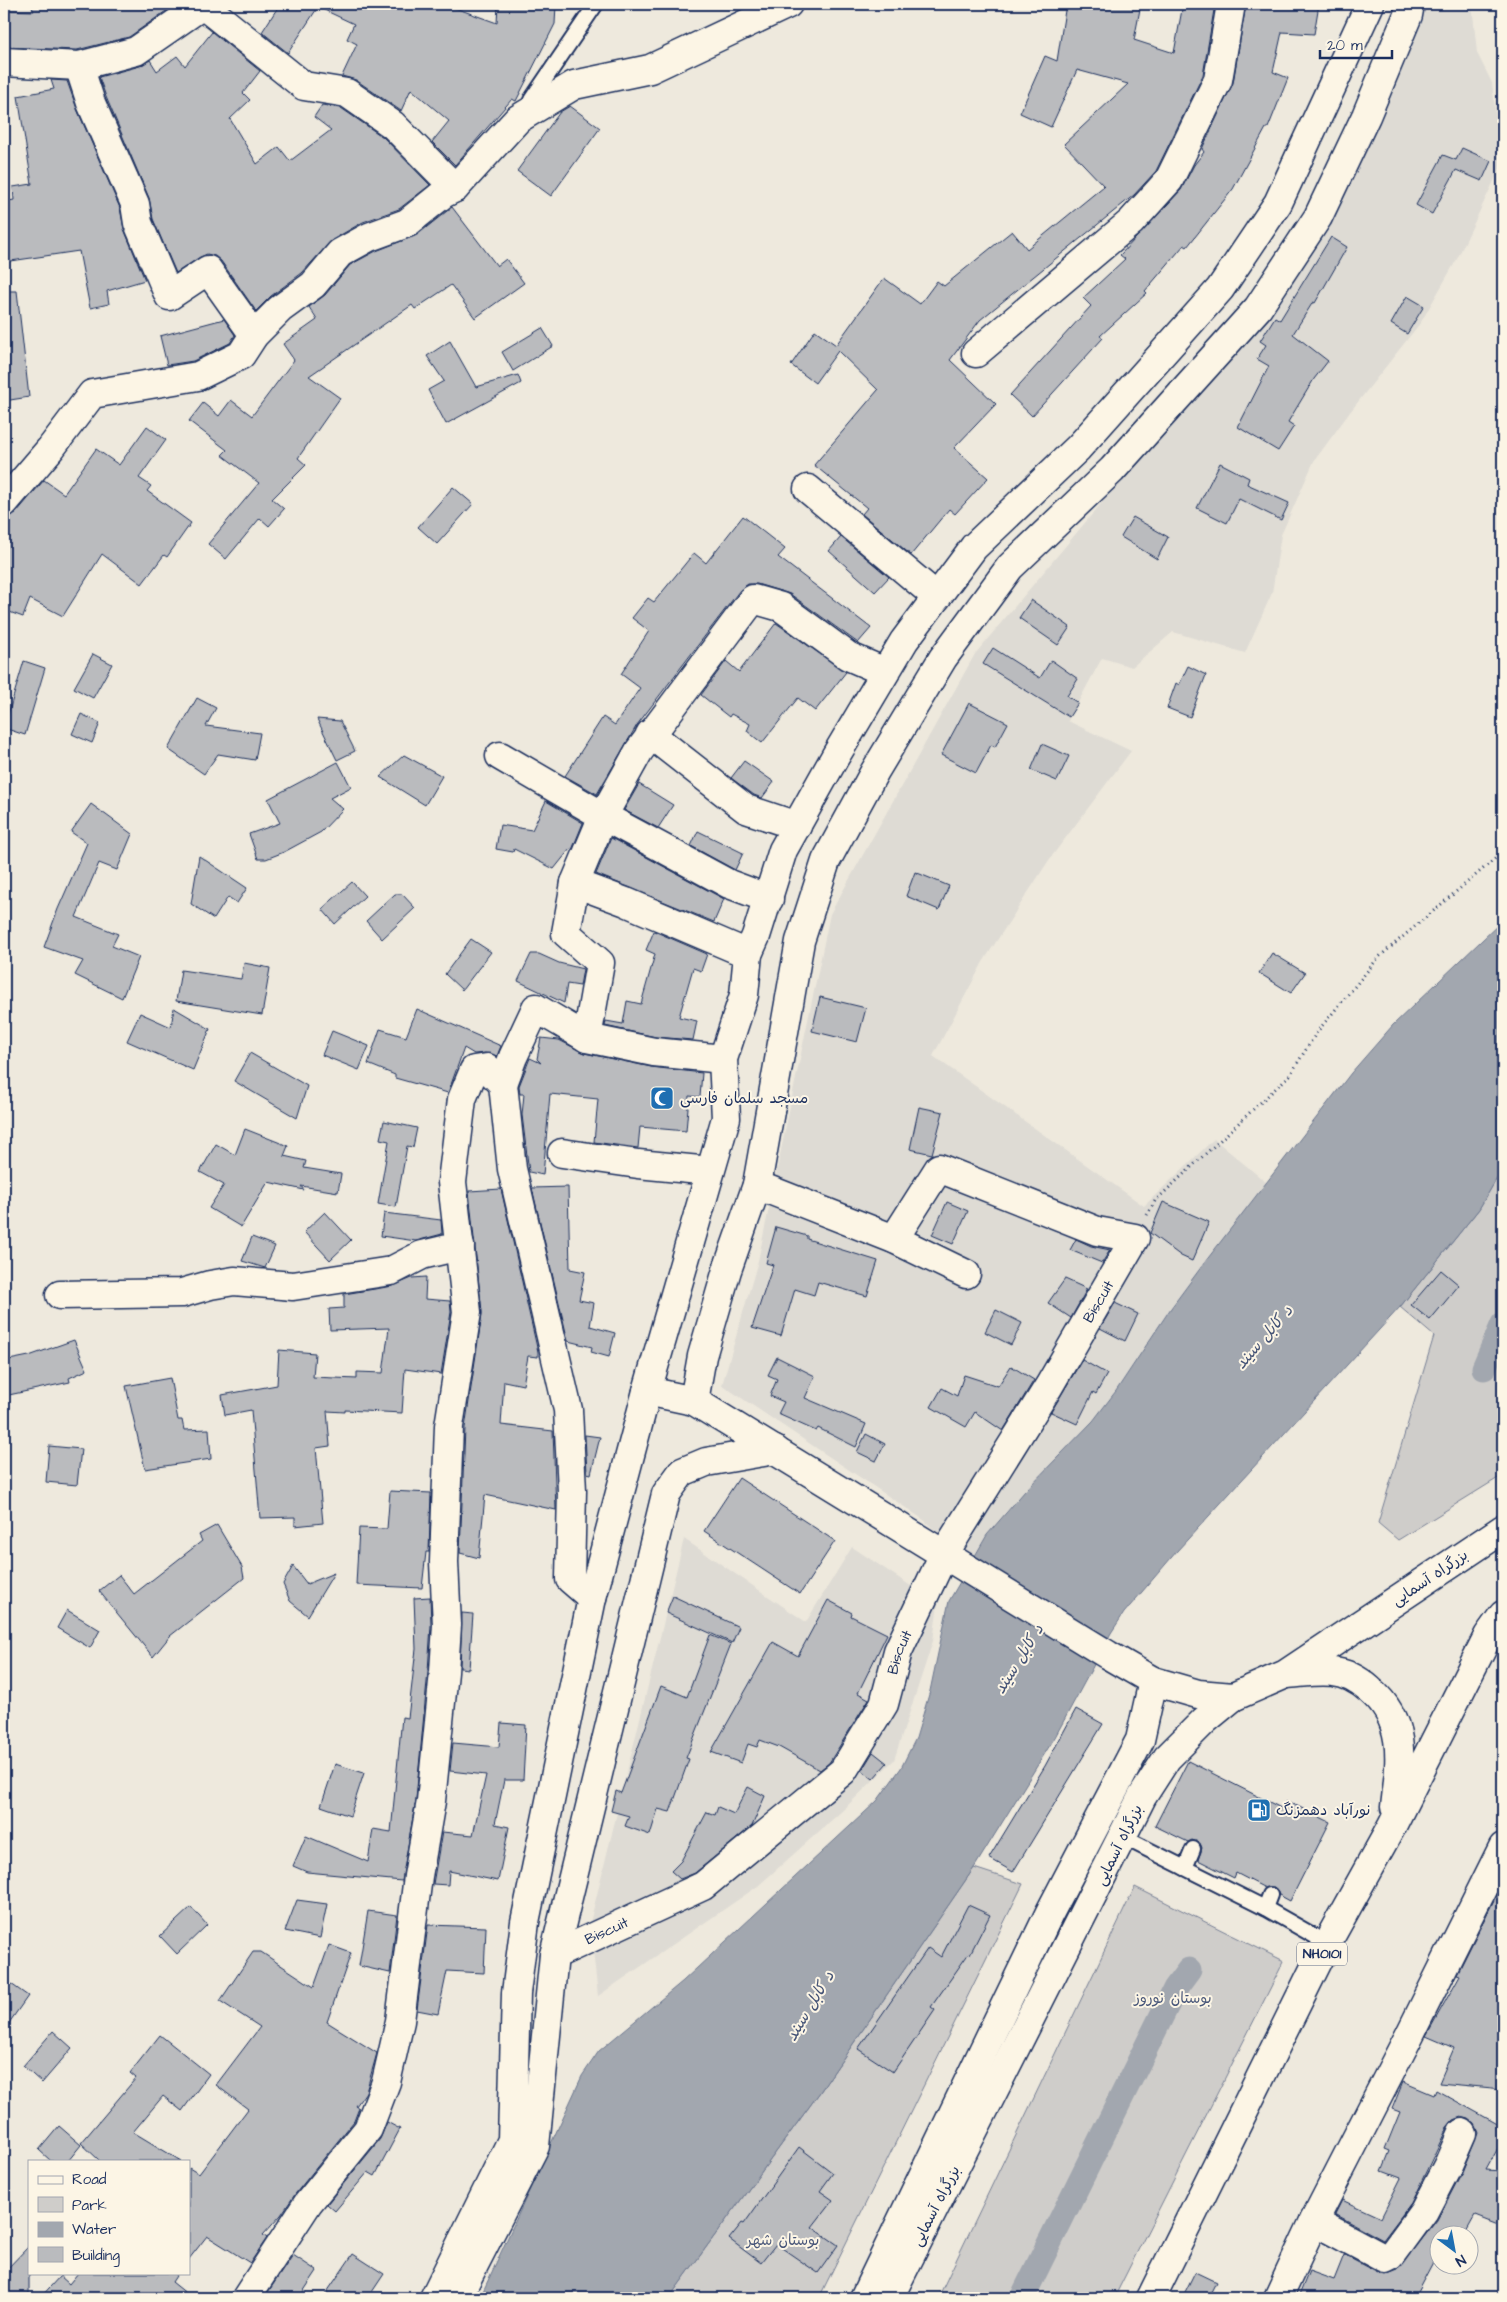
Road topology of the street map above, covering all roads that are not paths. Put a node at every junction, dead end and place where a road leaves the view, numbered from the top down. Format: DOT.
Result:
graph roads {
  1 [pos="204,4"];
  2 [pos="596,4"];
  3 [pos="788,4"];
  4 [pos="1231,4"];
  5 [pos="1370,4"];
  6 [pos="1410,4"];
  7 [pos="4,62"];
  8 [pos="79,66"];
  9 [pos="532,110"];
  10 [pos="455,188"];
  11 [pos="254,335"];
  12 [pos="976,353"];
  13 [pos="808,489"];
  14 [pos="4,503"];
  15 [pos="937,597"];
  16 [pos="885,672"];
  17 [pos="650,734"];
  18 [pos="500,756"];
  19 [pos="603,816"];
  20 [pos="797,826"];
  21 [pos="576,883"];
  22 [pos="769,899"];
  23 [pos="748,954"];
  24 [pos="587,1038"];
  25 [pos="723,1059"];
  26 [pos="504,1084"];
  27 [pos="562,1153"];
  28 [pos="710,1171"];
  29 [pos="757,1185"];
  30 [pos="894,1240"];
  31 [pos="460,1246"];
  32 [pos="966,1274"];
  33 [pos="60,1294"];
  34 [pos="646,1391"];
  35 [pos="694,1401"];
  36 [pos="775,1450"];
  37 [pos="1503,1529"];
  38 [pos="953,1559"];
  39 [pos="592,1598"];
  40 [pos="1503,1615"];
  41 [pos="1286,1674"];
  42 [pos="1153,1681"];
  43 [pos="1233,1697"];
  44 [pos="1392,1826"];
  45 [pos="1123,1837"];
  46 [pos="1503,1847"];
  47 [pos="1193,1849"];
  48 [pos="1185,1868"];
  49 [pos="1327,1943"];
  50 [pos="554,1955"];
  51 [pos="1462,2133"];
  52 [pos="1314,2220"];
  53 [pos="246,2298"];
  54 [pos="434,2298"];
  55 [pos="457,2298"];
  56 [pos="864,2298"];
  57 [pos="889,2298"];
  58 [pos="1150,2298"];
  59 [pos="1278,2298"];
  1 -- 8 [label="main road"];
  1 -- 10 [label="main road"];
  2 -- 9 [label="lane"];
  3 -- 9 [label="main road"];
  4 -- 12 [label="main road"];
  5 -- 15 [label="main road"];
  6 -- 29 [label="main road"];
  7 -- 8 [label="main road"];
  8 -- 11 [label="main road"];
  9 -- 10 [label="main road"];
  10 -- 11 [label="main road"];
  11 -- 14 [label="main road"];
  13 -- 15 [label="main road"];
  15 -- 16 [label="main road"];
  16 -- 17 [label="main road"];
  16 -- 20 [label="main road"];
  17 -- 19 [label="main road"];
  17 -- 20 [label="main road"];
  18 -- 19 [label="main road"];
  19 -- 21 [label="main road"];
  19 -- 22 [label="main road"];
  20 -- 22 [label="main road"];
  21 -- 23 [label="main road"];
  21 -- 24 [label="main road"];
  22 -- 23 [label="main road"];
  23 -- 25 [label="main road"];
  24 -- 25 [label="main road"];
  24 -- 26 [label="main road"];
  25 -- 28 [label="main road"];
  26 -- 31 [label="main road"];
  26 -- 39 [label="main road"];
  27 -- 28 [label="main road"];
  28 -- 34 [label="main road"];
  29 -- 30 [label="main road"];
  29 -- 35 [label="main road"];
  30 -- 32 [label="main road"];
  30 -- 38 [label="main road, Biscuit"];
  31 -- 33 [label="main road"];
  31 -- 53 [label="main road"];
  34 -- 35 [label="main road"];
  34 -- 39 [label="main road"];
  35 -- 36 [label="main road"];
  36 -- 38 [label="main road"];
  36 -- 50 [label="main road"];
  37 -- 41 [label="main road, بزرگراه آسمایی / NH0101"];
  38 -- 42 [label="main road"];
  38 -- 50 [label="main road, Biscuit"];
  39 -- 54 [label="main road"];
  40 -- 44 [label="main road, NH0101"];
  41 -- 43 [label="main road, بزرگراه آسمایی / NH0101"];
  41 -- 44 [label="main road, NH0101"];
  42 -- 43 [label="main road"];
  42 -- 56 [label="main road"];
  43 -- 45 [label="main road, بزرگراه آسمایی / NH0101"];
  44 -- 49 [label="main road, NH0101"];
  45 -- 48 [label="lane"];
  45 -- 57 [label="main road, بزرگراه آسمایی / NH0101"];
  46 -- 52 [label="main road"];
  47 -- 48 [label="lane"];
  48 -- 49 [label="lane"];
  49 -- 58 [label="main road, NH0101"];
  50 -- 55 [label="main road"];
  51 -- 52 [label="main road"];
  52 -- 59 [label="main road"];
}
